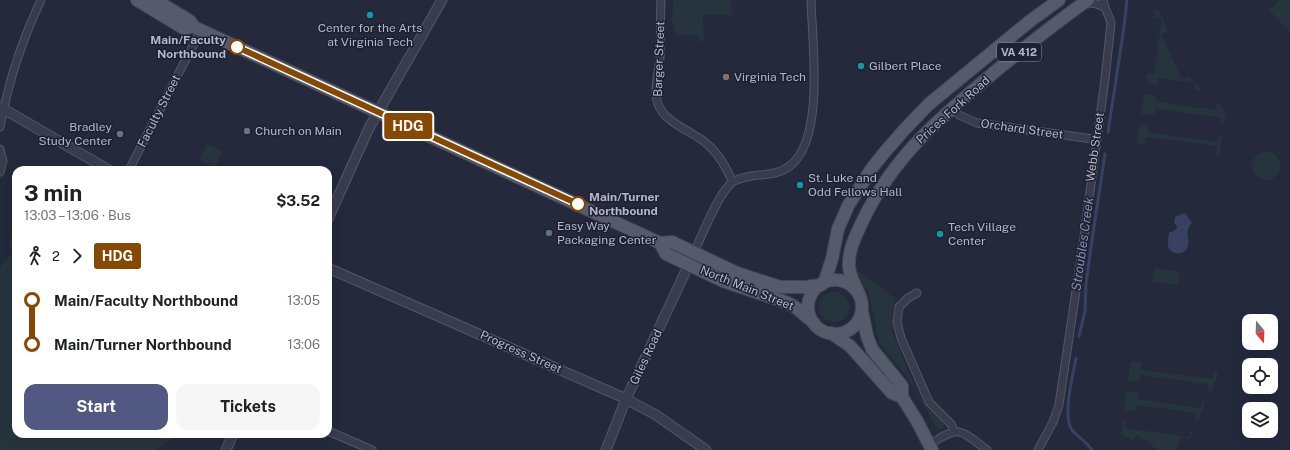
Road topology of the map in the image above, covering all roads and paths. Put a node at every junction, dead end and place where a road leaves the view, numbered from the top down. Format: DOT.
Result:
graph roads {
  1 [pos="41,0"];
  2 [pos="137,0"];
  3 [pos="155,0"];
  4 [pos="442,0"];
  5 [pos="661,0"];
  6 [pos="811,0"];
  7 [pos="1059,0"];
  8 [pos="1084,3"];
  9 [pos="1104,3"];
  10 [pos="196,28"];
  11 [pos="974,67"];
  12 [pos="944,92"];
  13 [pos="952,107"];
  14 [pos="2,108"];
  15 [pos="378,112"];
  16 [pos="0,127"];
  17 [pos="1096,140"];
  18 [pos="916,142"];
  19 [pos="0,149"];
  20 [pos="102,166"];
  21 [pos="131,166"];
  22 [pos="0,172"];
  23 [pos="733,182"];
  24 [pos="332,210"];
  25 [pos="660,243"];
  26 [pos="694,253"];
  27 [pos="713,262"];
  28 [pos="689,264"];
  29 [pos="332,270"];
  30 [pos="822,284"];
  31 [pos="917,293"];
  32 [pos="859,294"];
  33 [pos="862,311"];
  34 [pos="814,323"];
  35 [pos="831,333"];
  36 [pos="902,397"];
  37 [pos="626,399"];
  38 [pos="955,432"];
  39 [pos="332,433"];
  40 [pos="231,438"];
  41 [pos="931,447"];
  42 [pos="226,450"];
  43 [pos="372,450"];
  44 [pos="606,450"];
  45 [pos="706,450"];
  46 [pos="987,450"];
  47 [pos="1038,450"];
  1 -- 14 [label="street"];
  2 -- 10 [label="main road, North Main Street"];
  3 -- 10 [label="main road, North Main Street"];
  4 -- 15 [label="street"];
  5 -- 23 [label="street, Barger Street"];
  6 -- 23 [label="street"];
  7 -- 11 [label="main road, Prices Fork Road / VA 412"];
  8 -- 9 [label="street, Webb Street"];
  8 -- 13 [label="main road, Prices Fork Road / VA 412"];
  9 -- 17 [label="street, Webb Street"];
  10 -- 15 [label="main road, North Main Street"];
  10 -- 21 [label="street, Faculty Street"];
  11 -- 12 [label="main road, Prices Fork Road / VA 412"];
  11 -- 13 [label="main road"];
  12 -- 18 [label="main road"];
  12 -- 30 [label="main road, Prices Fork Road / VA 412"];
  13 -- 17 [label="street, Orchard Street"];
  13 -- 18 [label="main road, Prices Fork Road / VA 412"];
  14 -- 16 [label="street"];
  14 -- 20 [label="street"];
  15 -- 24 [label="street"];
  15 -- 25 [label="main road, North Main Street"];
  17 -- 47 [label="street, Webb Street"];
  18 -- 32 [label="main road, Prices Fork Road / VA 412"];
  19 -- 22 [label="street"];
  23 -- 26 [label="street"];
  25 -- 26 [label="main road, North Main Street"];
  25 -- 28 [label="main road, North Main Street"];
  26 -- 27 [label="main road, North Main Street"];
  27 -- 28 [label="main road"];
  27 -- 30 [label="main road, North Main Street"];
  28 -- 34 [label="main road, North Main Street"];
  28 -- 37 [label="street, Giles Road"];
  29 -- 37 [label="street, Progress Street"];
  30 -- 32 [label="main road"];
  30 -- 34 [label="main road"];
  31 -- 38 [label="street"];
  32 -- 33 [label="main road"];
  33 -- 35 [label="main road"];
  33 -- 36 [label="main road"];
  34 -- 35 [label="main road"];
  35 -- 36 [label="main road"];
  36 -- 41 [label="main road"];
  37 -- 44 [label="street, Giles Road"];
  37 -- 45 [label="street, Progress Street"];
  38 -- 41 [label="street"];
  38 -- 46 [label="street"];
  39 -- 43 [label="street"];
  40 -- 42 [label="street"];
}
